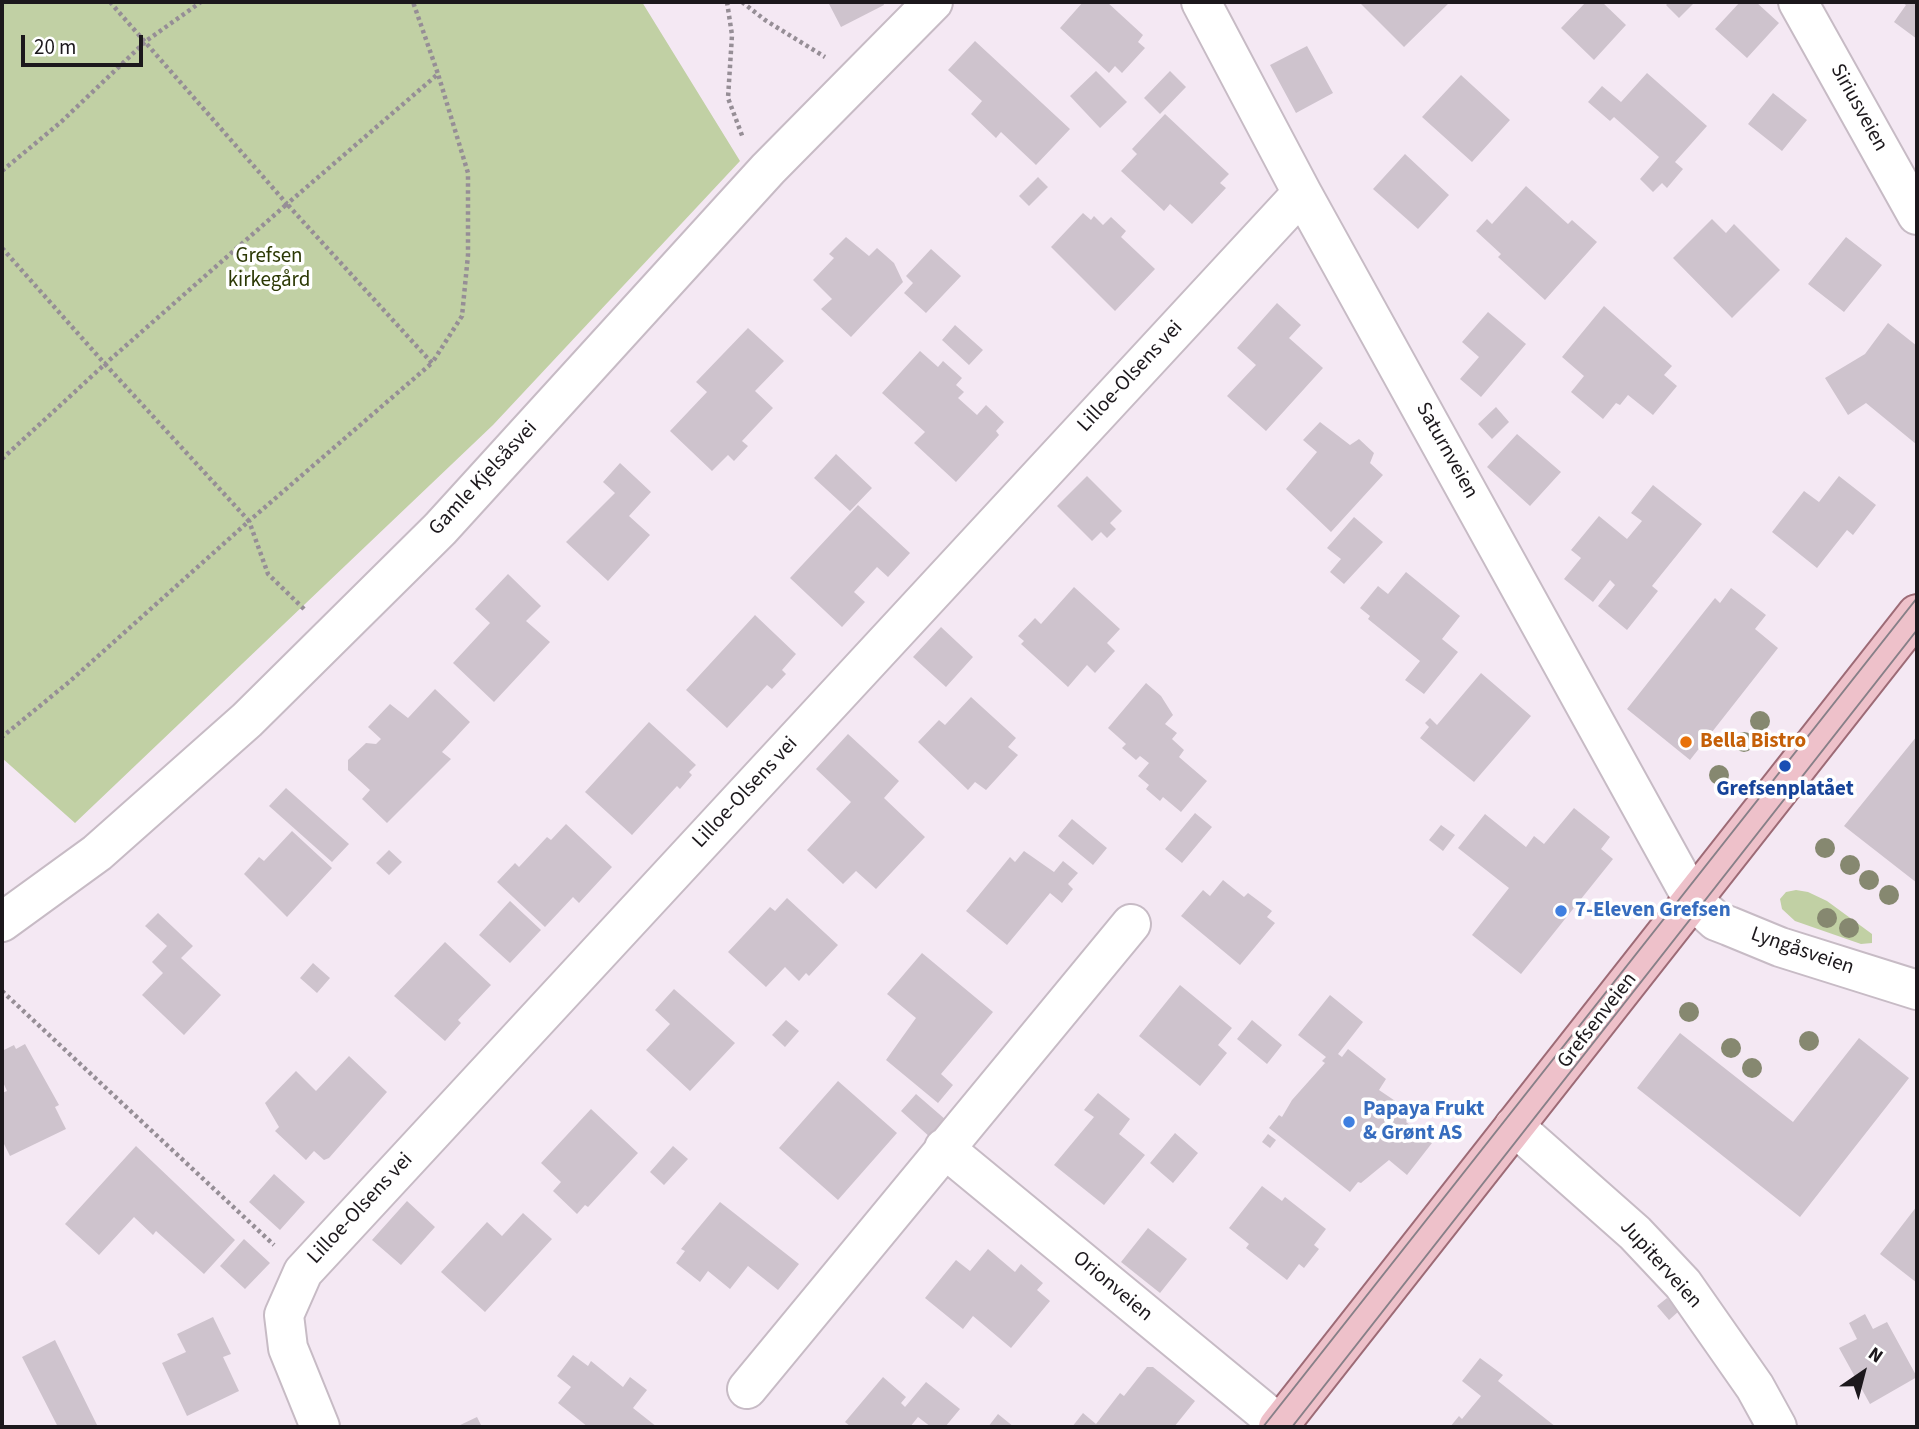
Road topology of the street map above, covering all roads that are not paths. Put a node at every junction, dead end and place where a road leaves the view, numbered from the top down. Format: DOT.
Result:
graph roads {
  1 [pos="933,2"];
  2 [pos="1201,2"];
  3 [pos="1798,2"];
  4 [pos="1302,193"];
  5 [pos="1917,215"];
  6 [pos="1917,614"];
  7 [pos="1693,900"];
  8 [pos="2,922"];
  9 [pos="1131,923"];
  10 [pos="1917,990"];
  11 [pos="1514,1126"];
  12 [pos="944,1149"];
  13 [pos="747,1389"];
  14 [pos="1279,1426"];
  15 [pos="320,1427"];
  16 [pos="1777,1427"];
  1 -- 8 [label="street, Gamle Kjelsåsvei"];
  2 -- 4 [label="street, Saturnveien"];
  3 -- 5 [label="street, Siriusveien"];
  4 -- 7 [label="street, Saturnveien"];
  4 -- 15 [label="street, Lilloe-Olsens vei"];
  6 -- 7 [label="main road, Grefsenveien"];
  7 -- 10 [label="street, Lyngåsveien"];
  7 -- 11 [label="main road, Grefsenveien"];
  9 -- 12 [label="street"];
  11 -- 14 [label="main road, Grefsenveien"];
  11 -- 16 [label="street, Jupiterveien"];
  12 -- 13 [label="street"];
  12 -- 14 [label="street, Orionveien"];
}
